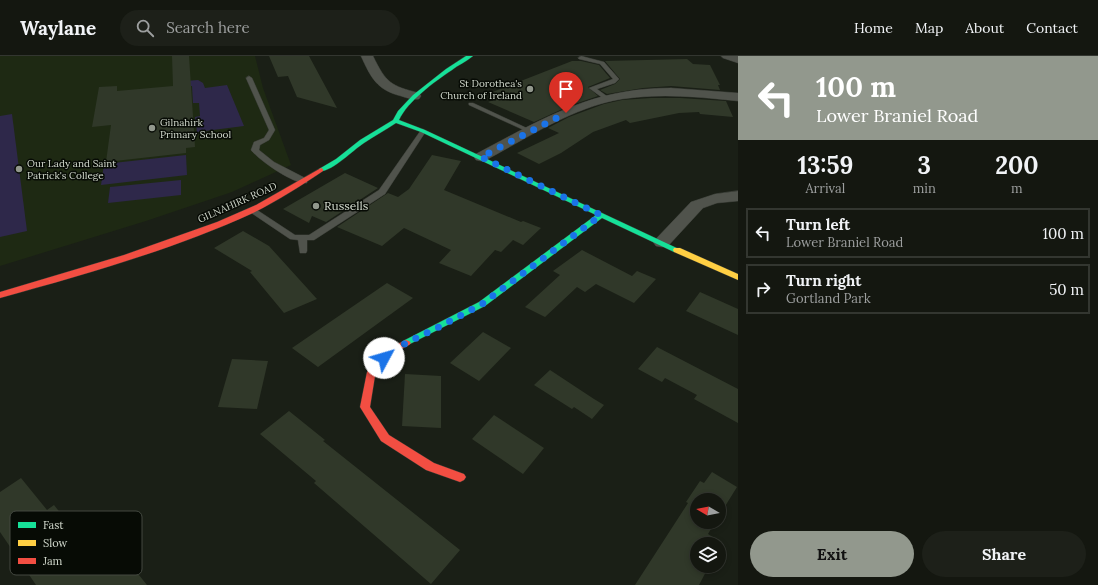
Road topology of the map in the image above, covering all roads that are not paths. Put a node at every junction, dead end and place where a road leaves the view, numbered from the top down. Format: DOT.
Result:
graph roads {
  1 [pos="367,56"];
  2 [pos="470,56"];
  3 [pos="727,56"];
  4 [pos="581,58"];
  5 [pos="738,60"];
  6 [pos="249,78"];
  7 [pos="415,96"];
  8 [pos="738,97"];
  9 [pos="606,98"];
  10 [pos="471,104"];
  11 [pos="396,121"];
  12 [pos="423,131"];
  13 [pos="530,131"];
  14 [pos="481,157"];
  15 [pos="304,181"];
  16 [pos="738,196"];
  17 [pos="251,210"];
  18 [pos="601,215"];
  19 [pos="302,238"];
  20 [pos="662,242"];
  21 [pos="303,251"];
  22 [pos="738,277"];
  23 [pos="0,295"];
  24 [pos="460,477"];
  1 -- 7 [label="street"];
  2 -- 7 [label="street, GILNAHIRK ROAD"];
  3 -- 5 [label="street"];
  4 -- 9 [label="lane"];
  6 -- 15 [label="lane"];
  7 -- 11 [label="street, GILNAHIRK ROAD"];
  8 -- 9 [label="street"];
  9 -- 13 [label="street"];
  10 -- 13 [label="lane"];
  11 -- 12 [label="street"];
  11 -- 15 [label="street, GILNAHIRK ROAD"];
  12 -- 14 [label="street"];
  12 -- 19 [label="lane"];
  13 -- 14 [label="street"];
  14 -- 18 [label="street"];
  15 -- 17 [label="street, GILNAHIRK ROAD"];
  16 -- 20 [label="street"];
  17 -- 19 [label="lane"];
  17 -- 23 [label="street, GILNAHIRK ROAD"];
  18 -- 20 [label="street"];
  18 -- 24 [label="street"];
  19 -- 21 [label="lane"];
  20 -- 22 [label="street"];
}
